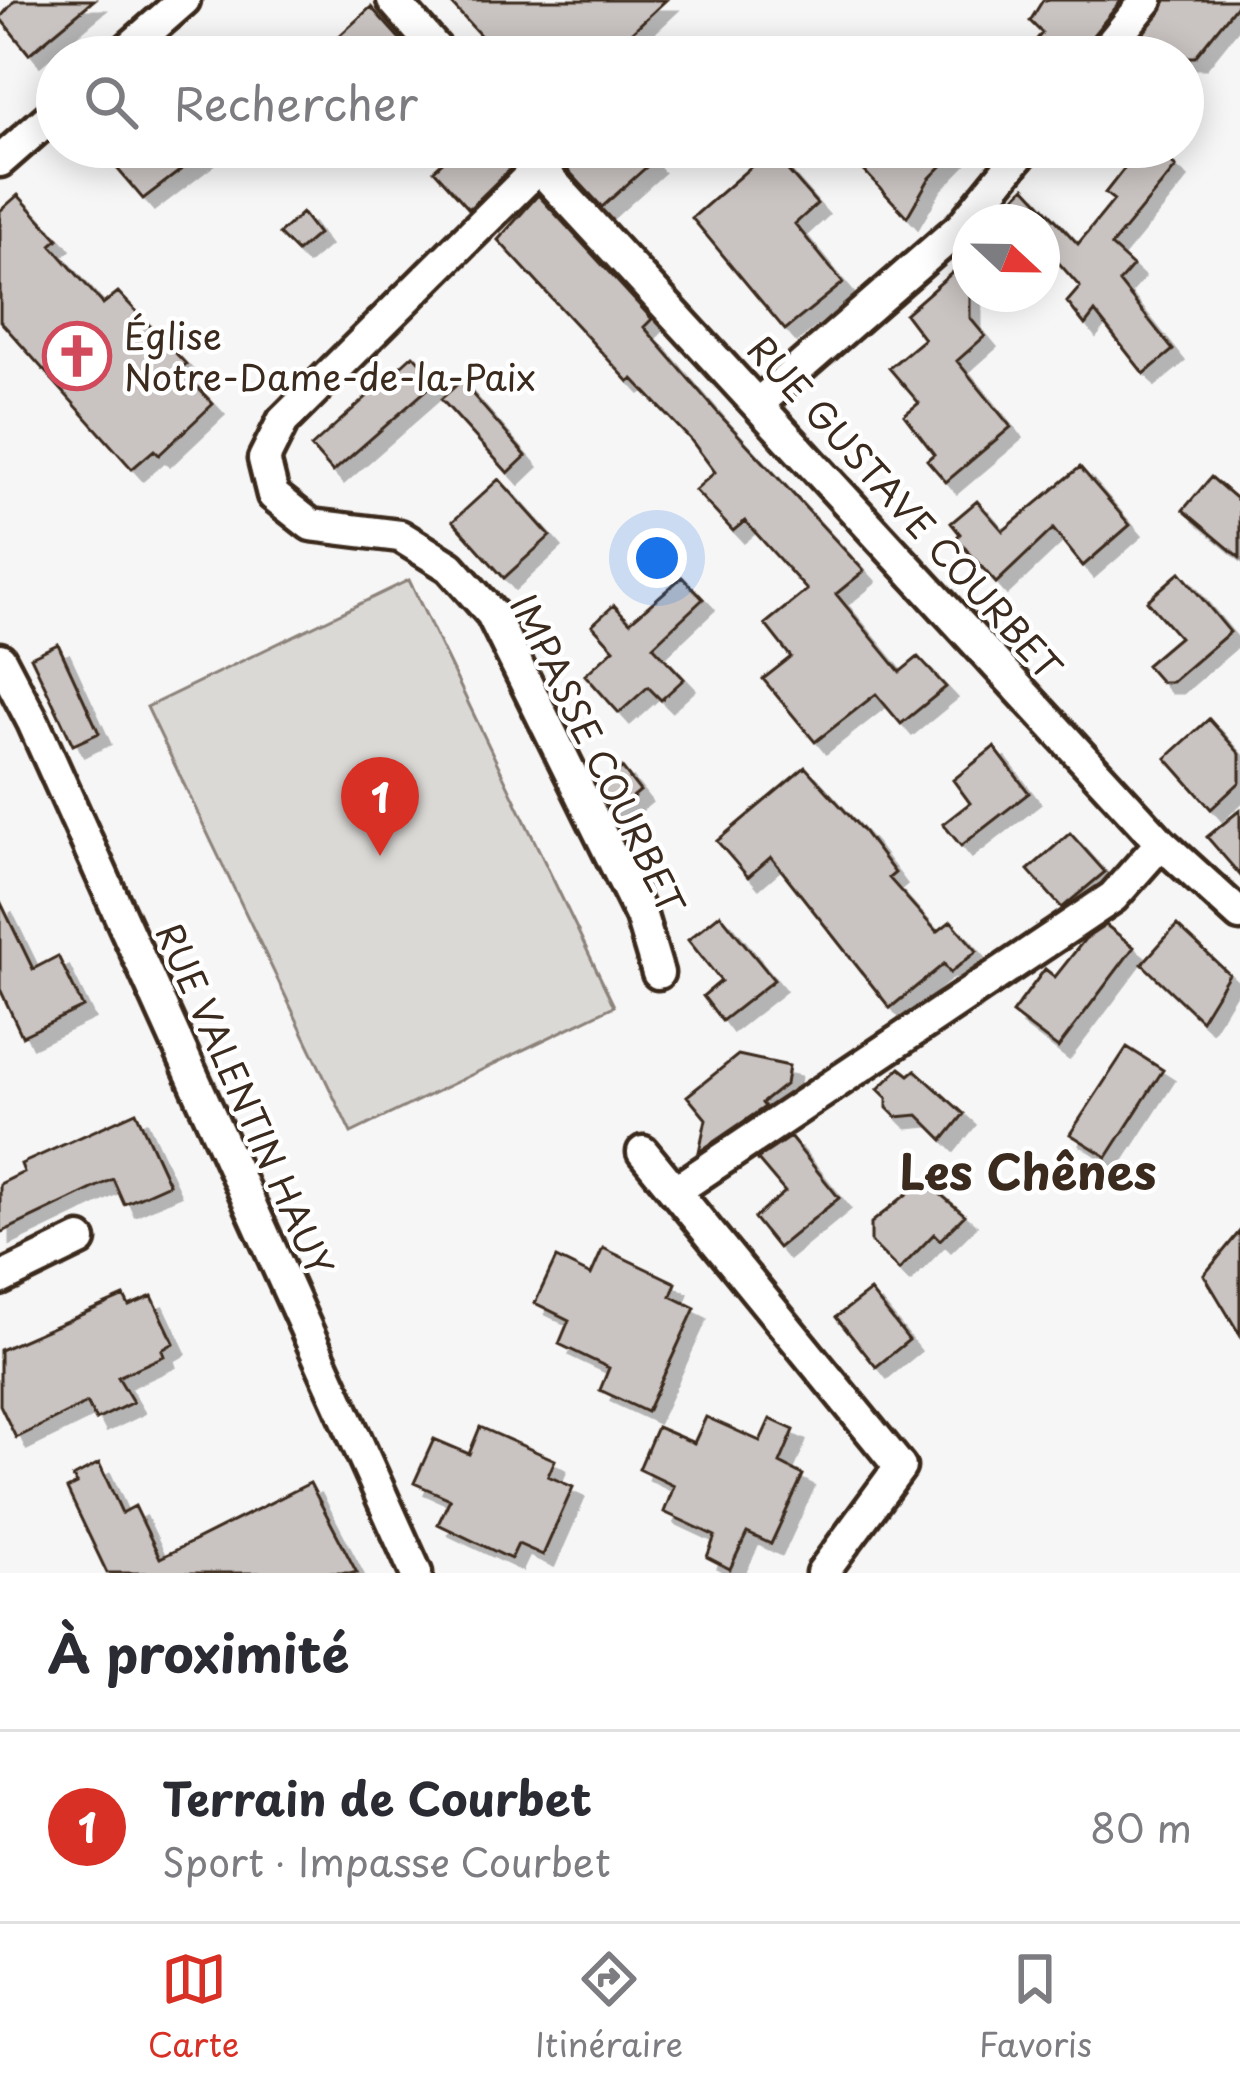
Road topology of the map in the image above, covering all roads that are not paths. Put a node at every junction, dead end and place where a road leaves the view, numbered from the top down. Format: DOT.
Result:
graph roads {
  1 [pos="184,0"];
  2 [pos="393,0"];
  3 [pos="1148,0"];
  4 [pos="143,36"];
  5 [pos="424,36"];
  6 [pos="1118,36"];
  7 [pos="36,129"];
  8 [pos="0,160"];
  9 [pos="519,168"];
  10 [pos="539,168"];
  11 [pos="1009,168"];
  12 [pos="759,403"];
  13 [pos="0,659"];
  14 [pos="1161,844"];
  15 [pos="1240,915"];
  16 [pos="658,973"];
  17 [pos="643,1152"];
  18 [pos="675,1192"];
  19 [pos="80,1240"];
  20 [pos="0,1279"];
  21 [pos="416,1573"];
  22 [pos="822,1573"];
  1 -- 4 [label="street"];
  2 -- 5 [label="street"];
  3 -- 6 [label="street"];
  7 -- 8 [label="street"];
  9 -- 16 [label="street, IMPASSE COURBET"];
  10 -- 12 [label="street, RUE GUSTAVE COURBET"];
  11 -- 12 [label="street"];
  12 -- 14 [label="street, RUE GUSTAVE COURBET"];
  13 -- 21 [label="street, RUE VALENTIN HAUY"];
  14 -- 15 [label="street, RUE GUSTAVE COURBET"];
  14 -- 18 [label="street"];
  17 -- 18 [label="street"];
  18 -- 22 [label="street"];
  19 -- 20 [label="street"];
}
